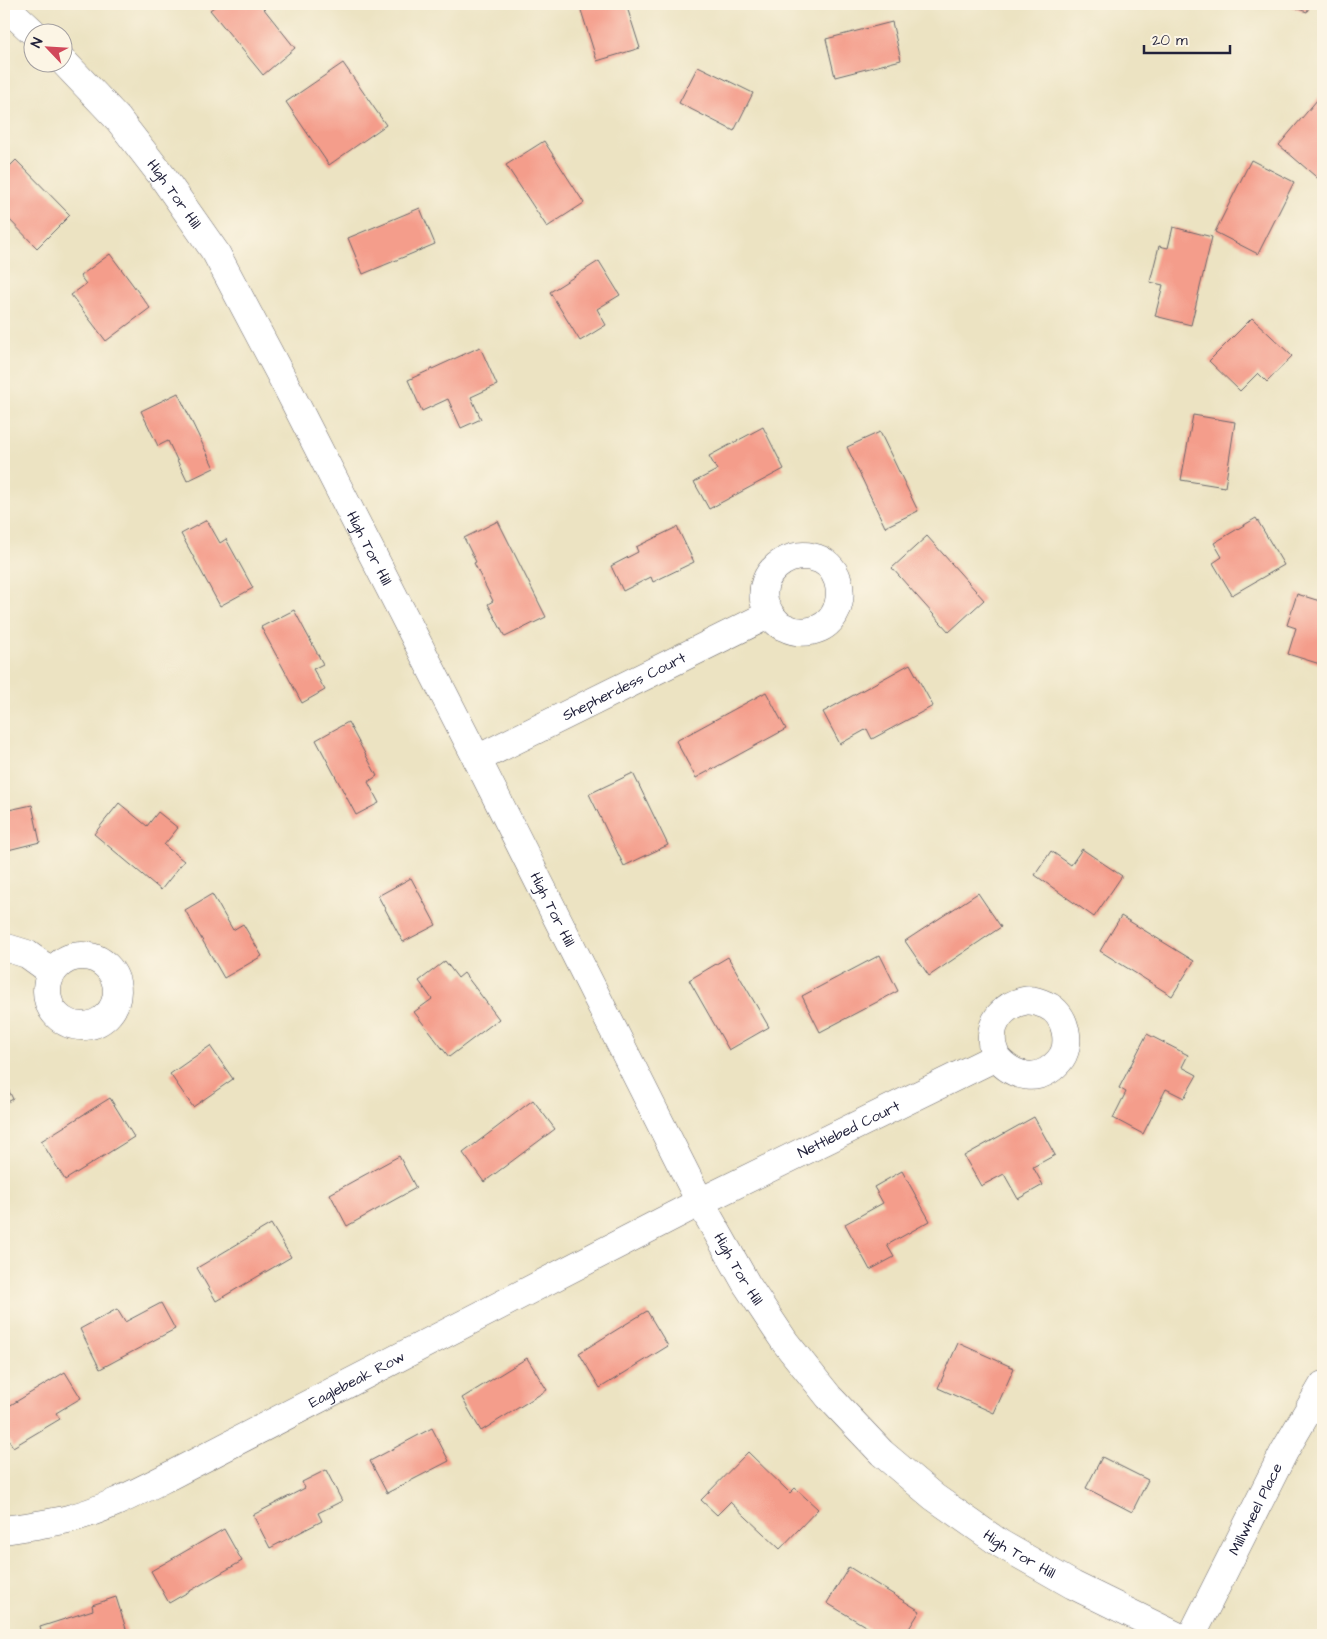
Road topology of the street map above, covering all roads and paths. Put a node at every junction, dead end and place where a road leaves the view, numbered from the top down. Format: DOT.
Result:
graph roads {
  1 [pos="4,6"];
  2 [pos="22,22"];
  3 [pos="72,71"];
  4 [pos="770,614"];
  5 [pos="477,759"];
  6 [pos="4,947"];
  7 [pos="52,972"];
  8 [pos="996,1057"];
  9 [pos="700,1202"];
  10 [pos="1323,1385"];
  11 [pos="4,1530"];
  12 [pos="1175,1635"];
  13 [pos="1192,1635"];
  1 -- 2 [label="street"];
  3 -- 5 [label="street, High Tor Hill"];
  4 -- 5 [label="street, Shepherdess Court"];
  5 -- 9 [label="street, High Tor Hill"];
  6 -- 7 [label="street"];
  8 -- 9 [label="street, Nettlebed Court"];
  9 -- 11 [label="street, Eaglebeak Row"];
  9 -- 12 [label="street, High Tor Hill"];
  10 -- 13 [label="street, Millwheel Place"];
}
